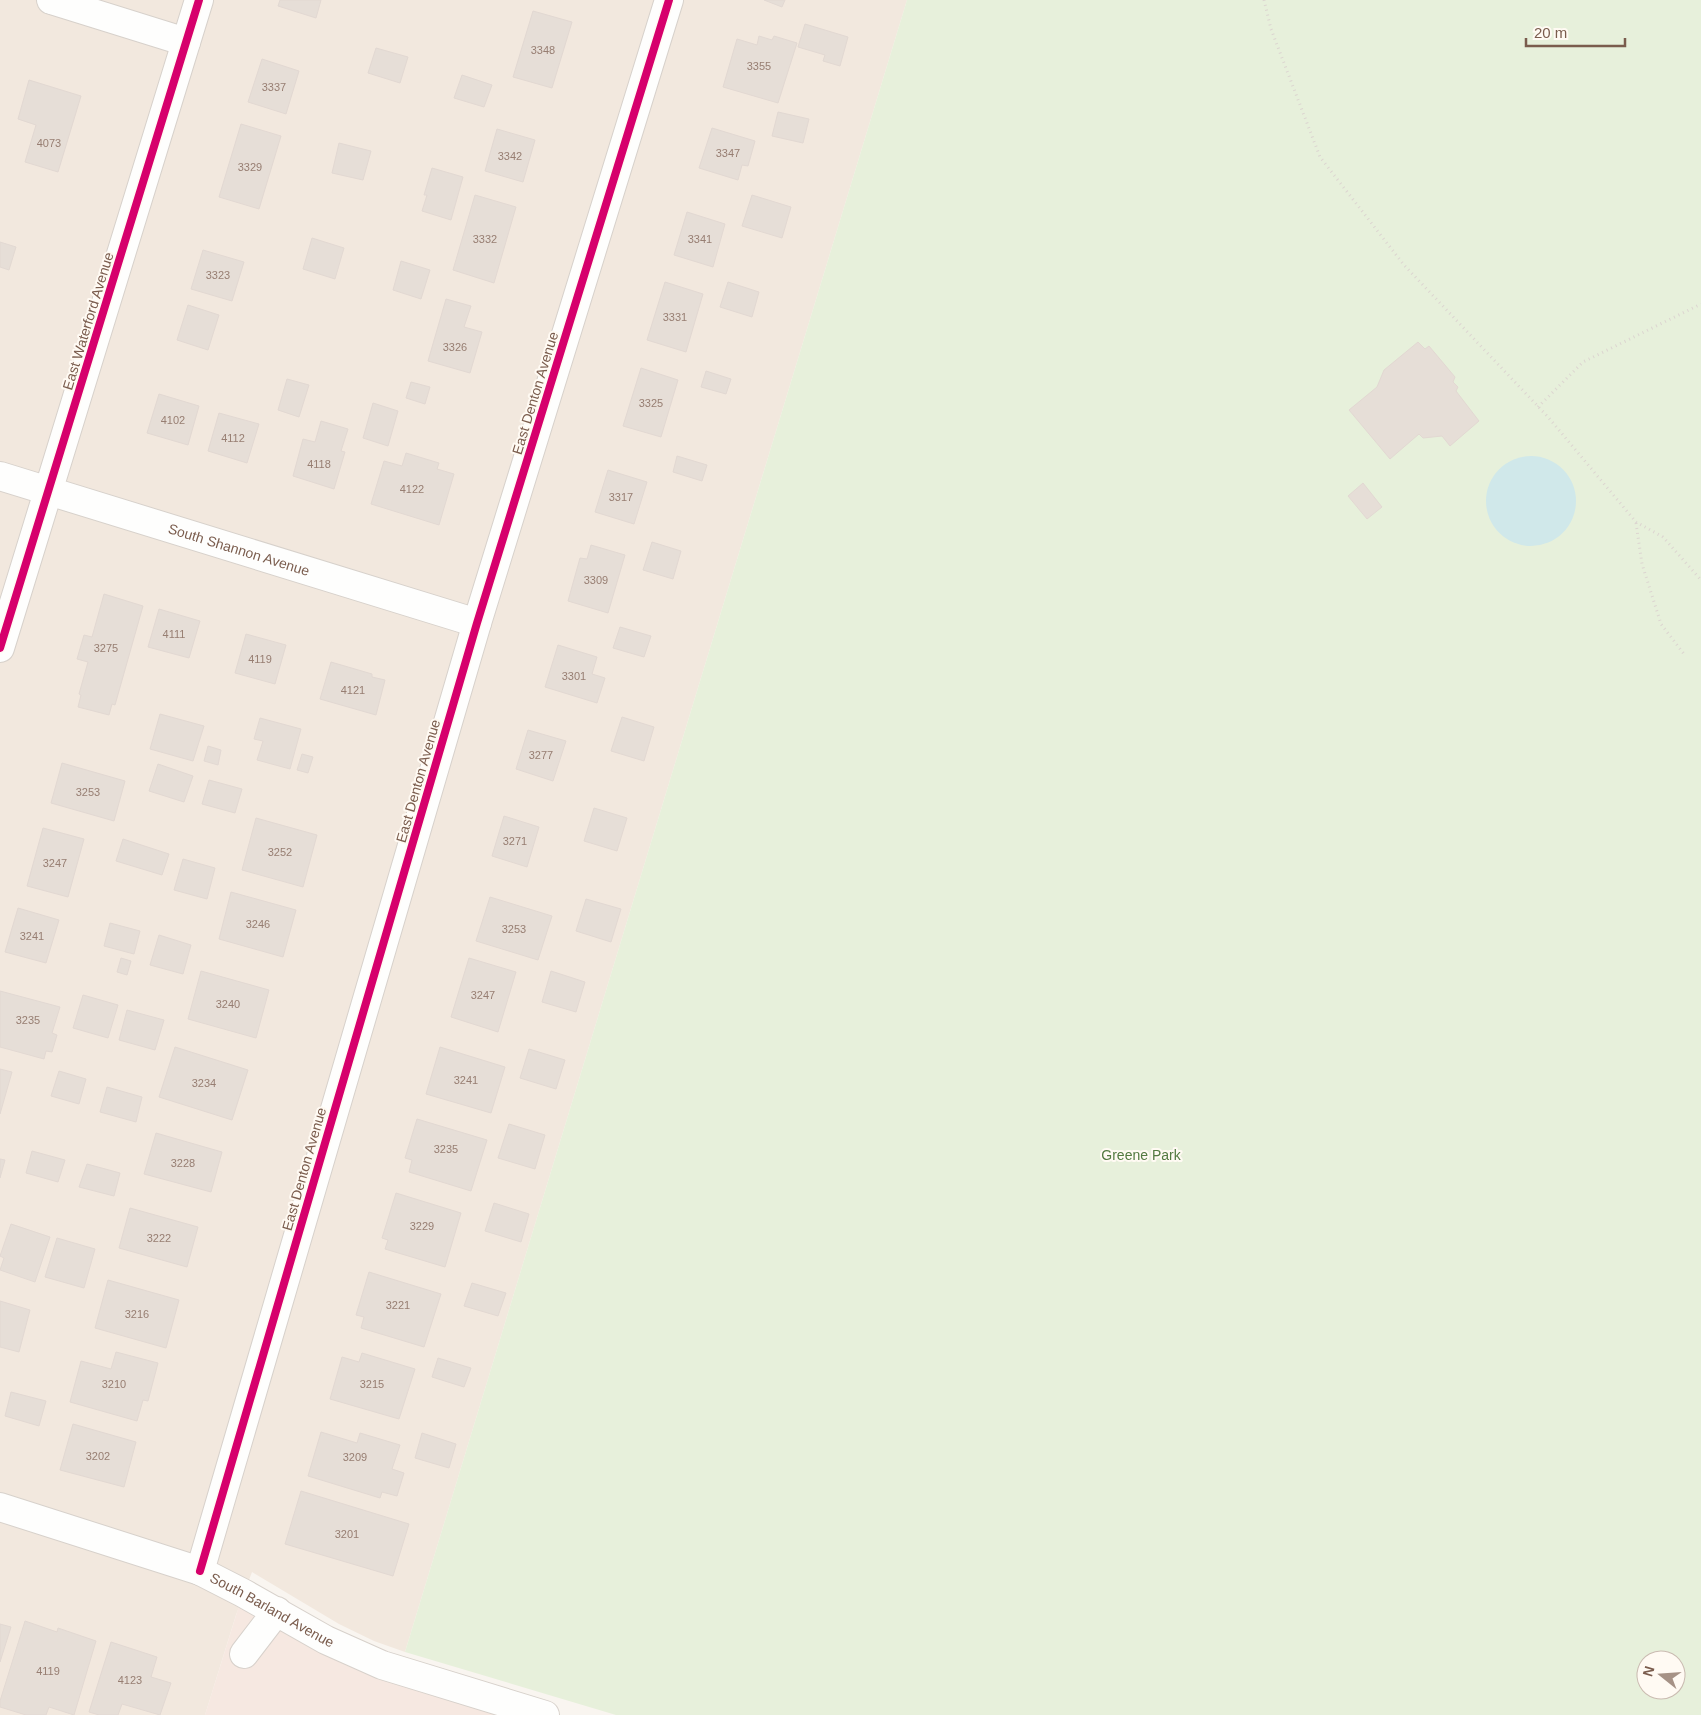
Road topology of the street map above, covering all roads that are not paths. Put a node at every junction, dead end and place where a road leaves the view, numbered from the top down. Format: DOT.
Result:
graph roads {
  1 [pos="51,0"];
  2 [pos="198,0"];
  3 [pos="669,0"];
  4 [pos="186,42"];
  5 [pos="0,476"];
  6 [pos="49,491"];
  7 [pos="477,623"];
  8 [pos="0,648"];
  9 [pos="0,1507"];
  10 [pos="200,1571"];
  11 [pos="276,1612"];
  12 [pos="244,1654"];
  13 [pos="545,1715"];
  1 -- 4 [label="street"];
  2 -- 4 [label="street, East Waterford Avenue"];
  3 -- 7 [label="street, East Denton Avenue"];
  4 -- 6 [label="street, East Waterford Avenue"];
  5 -- 6 [label="street, South Shannon Avenue"];
  6 -- 7 [label="street, South Shannon Avenue"];
  6 -- 8 [label="street, East Waterford Avenue"];
  7 -- 10 [label="street, East Denton Avenue"];
  9 -- 10 [label="street, South Barland Avenue"];
  10 -- 11 [label="street, South Barland Avenue"];
  11 -- 12 [label="street"];
  11 -- 13 [label="street, South Barland Avenue"];
}
